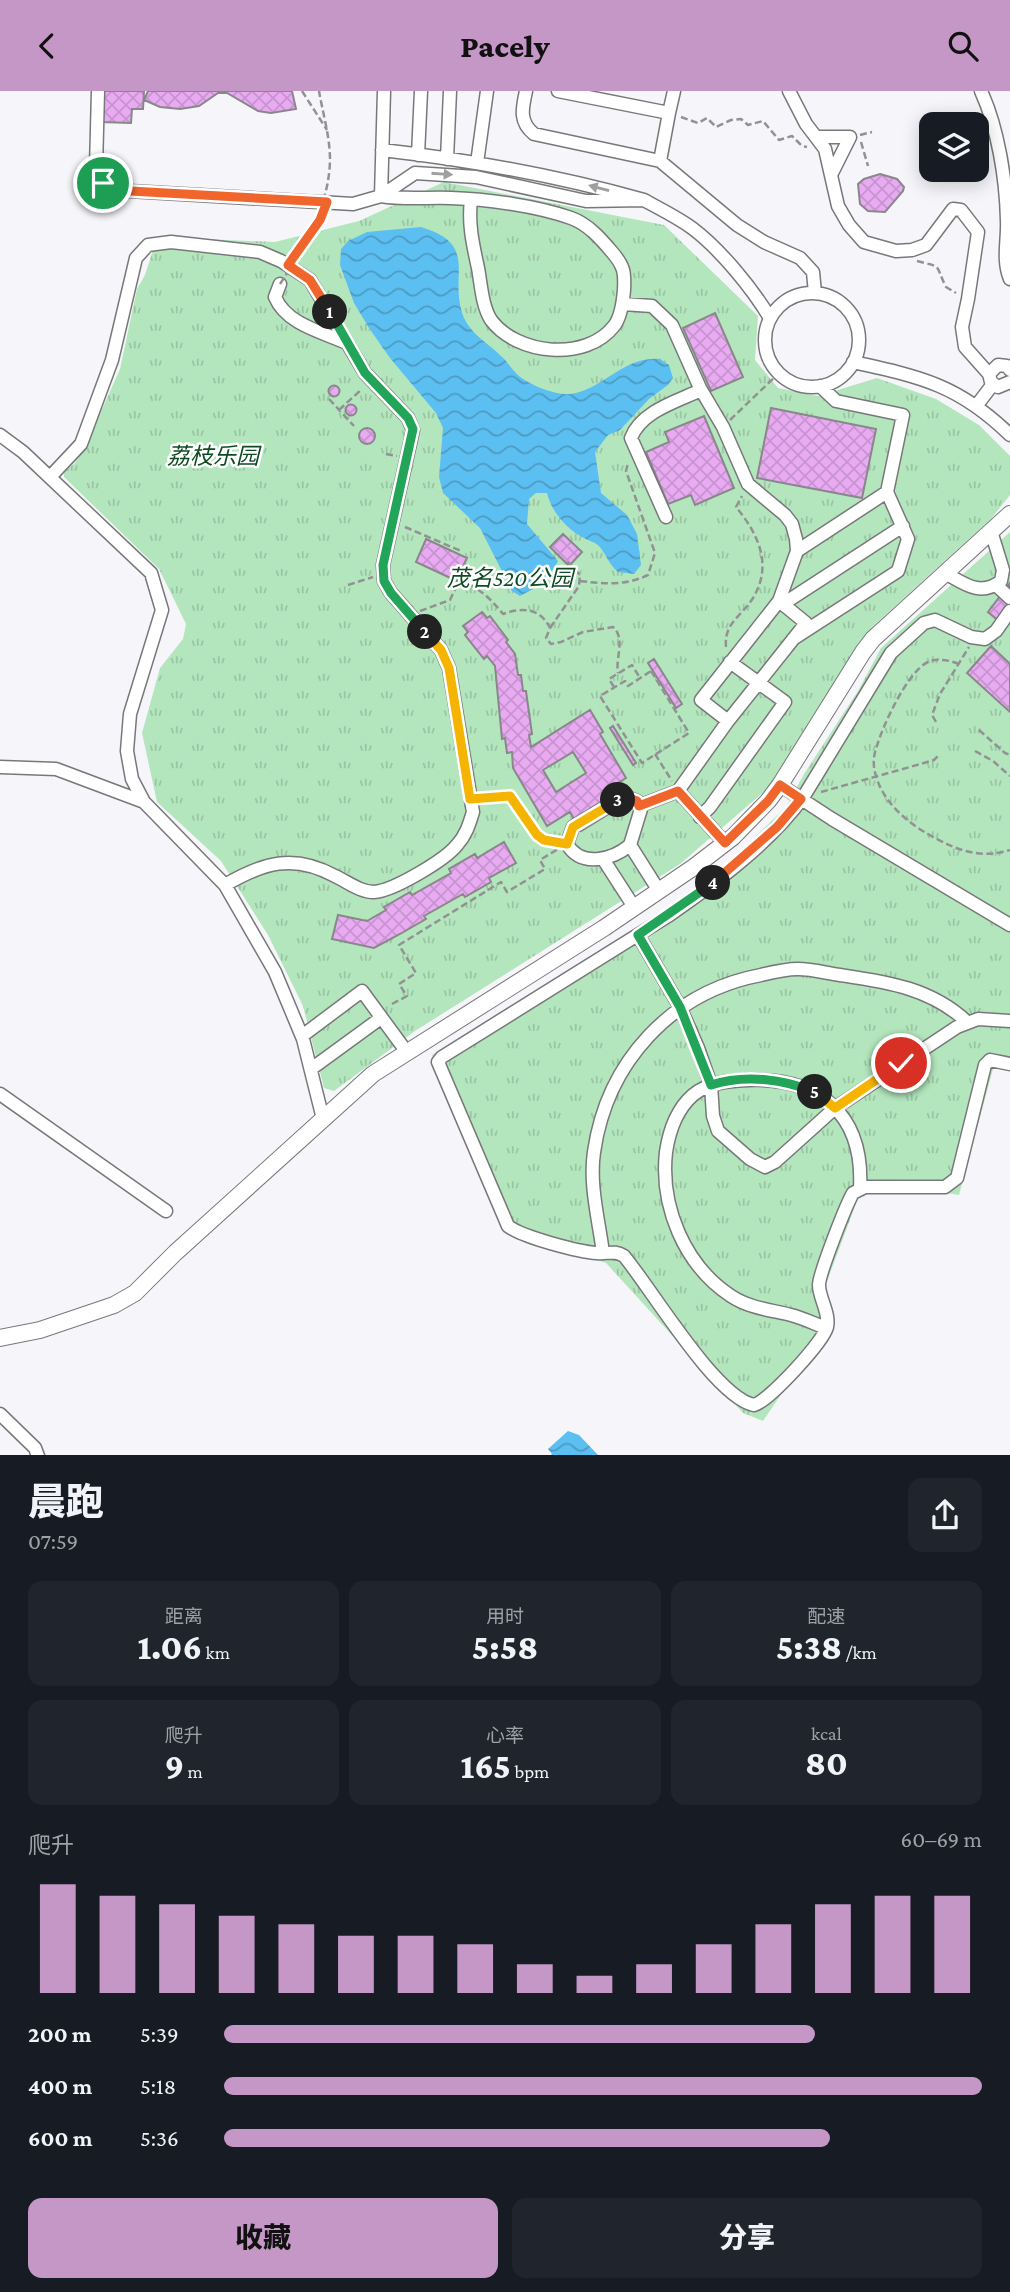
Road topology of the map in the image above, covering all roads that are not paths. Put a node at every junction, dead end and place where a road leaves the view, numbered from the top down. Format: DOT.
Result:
graph roads {
  1 [pos="98,91"];
  2 [pos="384,91"];
  3 [pos="421,91"];
  4 [pos="450,91"];
  5 [pos="487,91"];
  6 [pos="526,91"];
  7 [pos="558,91"];
  8 [pos="674,91"];
  9 [pos="789,91"];
  10 [pos="981,91"];
  11 [pos="669,113"];
  12 [pos="818,137"];
  13 [pos="382,151"];
  14 [pos="418,155"];
  15 [pos="447,159"];
  16 [pos="660,161"];
  17 [pos="477,163"];
  18 [pos="832,173"];
  19 [pos="381,196"];
  20 [pos="471,200"];
  21 [pos="644,200"];
  22 [pos="1010,279"];
  23 [pos="280,284"];
  24 [pos="815,293"];
  25 [pos="623,304"];
  26 [pos="770,318"];
  27 [pos="347,343"];
  28 [pos="853,362"];
  29 [pos="1009,366"];
  30 [pos="991,379"];
  31 [pos="1010,382"];
  32 [pos="820,386"];
  33 [pos="701,390"];
  34 [pos="977,405"];
  35 [pos="0,435"];
  36 [pos="1010,435"];
  37 [pos="50,477"];
  38 [pos="887,492"];
  39 [pos="1010,514"];
  40 [pos="666,517"];
  41 [pos="902,526"];
  42 [pos="991,531"];
  43 [pos="797,551"];
  44 [pos="945,573"];
  45 [pos="996,585"];
  46 [pos="1010,598"];
  47 [pos="781,603"];
  48 [pos="1010,611"];
  49 [pos="793,639"];
  50 [pos="729,663"];
  51 [pos="759,683"];
  52 [pos="728,721"];
  53 [pos="0,767"];
  54 [pos="780,785"];
  55 [pos="678,791"];
  56 [pos="801,799"];
  57 [pos="144,802"];
  58 [pos="639,806"];
  59 [pos="700,817"];
  60 [pos="725,843"];
  61 [pos="630,845"];
  62 [pos="605,862"];
  63 [pos="225,885"];
  64 [pos="659,891"];
  65 [pos="634,907"];
  66 [pos="1010,925"];
  67 [pos="638,935"];
  68 [pos="680,1007"];
  69 [pos="381,1018"];
  70 [pos="1010,1021"];
  71 [pos="967,1022"];
  72 [pos="302,1035"];
  73 [pos="406,1051"];
  74 [pos="1008,1059"];
  75 [pos="311,1069"];
  76 [pos="711,1085"];
  77 [pos="0,1094"];
  78 [pos="835,1108"];
  79 [pos="323,1119"];
  80 [pos="860,1188"];
  81 [pos="166,1211"];
  82 [pos="603,1253"];
  83 [pos="826,1328"];
  84 [pos="0,1338"];
  85 [pos="0,1415"];
  86 [pos="38,1455"];
  1 -- 19 [label="street"];
  2 -- 13 [label="street"];
  3 -- 14 [label="street"];
  4 -- 15 [label="street"];
  5 -- 17 [label="street"];
  6 -- 16 [label="street"];
  7 -- 11 [label="street"];
  8 -- 11 [label="street"];
  9 -- 12 [label="street"];
  10 -- 22 [label="street"];
  11 -- 16 [label="street"];
  12 -- 18 [label="street"];
  12 -- 18 [label="street"];
  13 -- 14 [label="street"];
  13 -- 19 [label="street"];
  14 -- 15 [label="street"];
  15 -- 17 [label="street"];
  16 -- 24 [label="street"];
  21 -- 17 [label="street, one-way"];
  18 -- 30 [label="street"];
  19 -- 20 [label="street"];
  19 -- 21 [label="street, one-way"];
  20 -- 25 [label="street"];
  20 -- 25 [label="street"];
  21 -- 26 [label="street"];
  23 -- 27 [label="street"];
  24 -- 26 [label="street"];
  24 -- 28 [label="street"];
  25 -- 33 [label="street"];
  26 -- 32 [label="street"];
  27 -- 37 [label="street"];
  27 -- 63 [label="street"];
  28 -- 32 [label="street"];
  28 -- 34 [label="street"];
  29 -- 30 [label="street"];
  30 -- 31 [label="street"];
  30 -- 34 [label="street"];
  32 -- 38 [label="street"];
  33 -- 40 [label="street"];
  33 -- 43 [label="street"];
  34 -- 36 [label="street"];
  35 -- 37 [label="street"];
  37 -- 57 [label="street"];
  38 -- 41 [label="street"];
  38 -- 43 [label="street"];
  39 -- 42 [label="main road"];
  41 -- 47 [label="street"];
  41 -- 49 [label="street"];
  42 -- 44 [label="main road"];
  42 -- 45 [label="street"];
  43 -- 47 [label="street"];
  44 -- 45 [label="street"];
  44 -- 54 [label="main road"];
  45 -- 46 [label="street"];
  47 -- 49 [label="street"];
  47 -- 50 [label="street"];
  48 -- 56 [label="street"];
  49 -- 51 [label="street"];
  50 -- 51 [label="street"];
  50 -- 52 [label="street"];
  51 -- 52 [label="street"];
  51 -- 59 [label="street"];
  52 -- 55 [label="street"];
  53 -- 57 [label="street"];
  54 -- 56 [label="street"];
  54 -- 60 [label="main road"];
  55 -- 58 [label="street"];
  55 -- 59 [label="street"];
  56 -- 66 [label="street"];
  56 -- 67 [label="street"];
  57 -- 63 [label="street"];
  58 -- 61 [label="street"];
  58 -- 61 [label="street"];
  59 -- 60 [label="street"];
  60 -- 64 [label="main road"];
  61 -- 64 [label="street"];
  62 -- 65 [label="street"];
  63 -- 72 [label="street"];
  64 -- 65 [label="main road"];
  65 -- 73 [label="main road"];
  67 -- 68 [label="street"];
  67 -- 82 [label="street"];
  68 -- 71 [label="street"];
  68 -- 76 [label="street"];
  68 -- 82 [label="street"];
  69 -- 72 [label="street"];
  69 -- 73 [label="street"];
  69 -- 75 [label="street"];
  70 -- 71 [label="street"];
  71 -- 78 [label="street"];
  72 -- 75 [label="street"];
  73 -- 79 [label="main road"];
  74 -- 80 [label="street"];
  75 -- 79 [label="street"];
  76 -- 78 [label="street"];
  76 -- 78 [label="street"];
  76 -- 83 [label="street"];
  77 -- 81 [label="street"];
  78 -- 80 [label="street"];
  79 -- 84 [label="main road"];
  80 -- 83 [label="street"];
  82 -- 83 [label="street"];
  85 -- 86 [label="street"];
}
